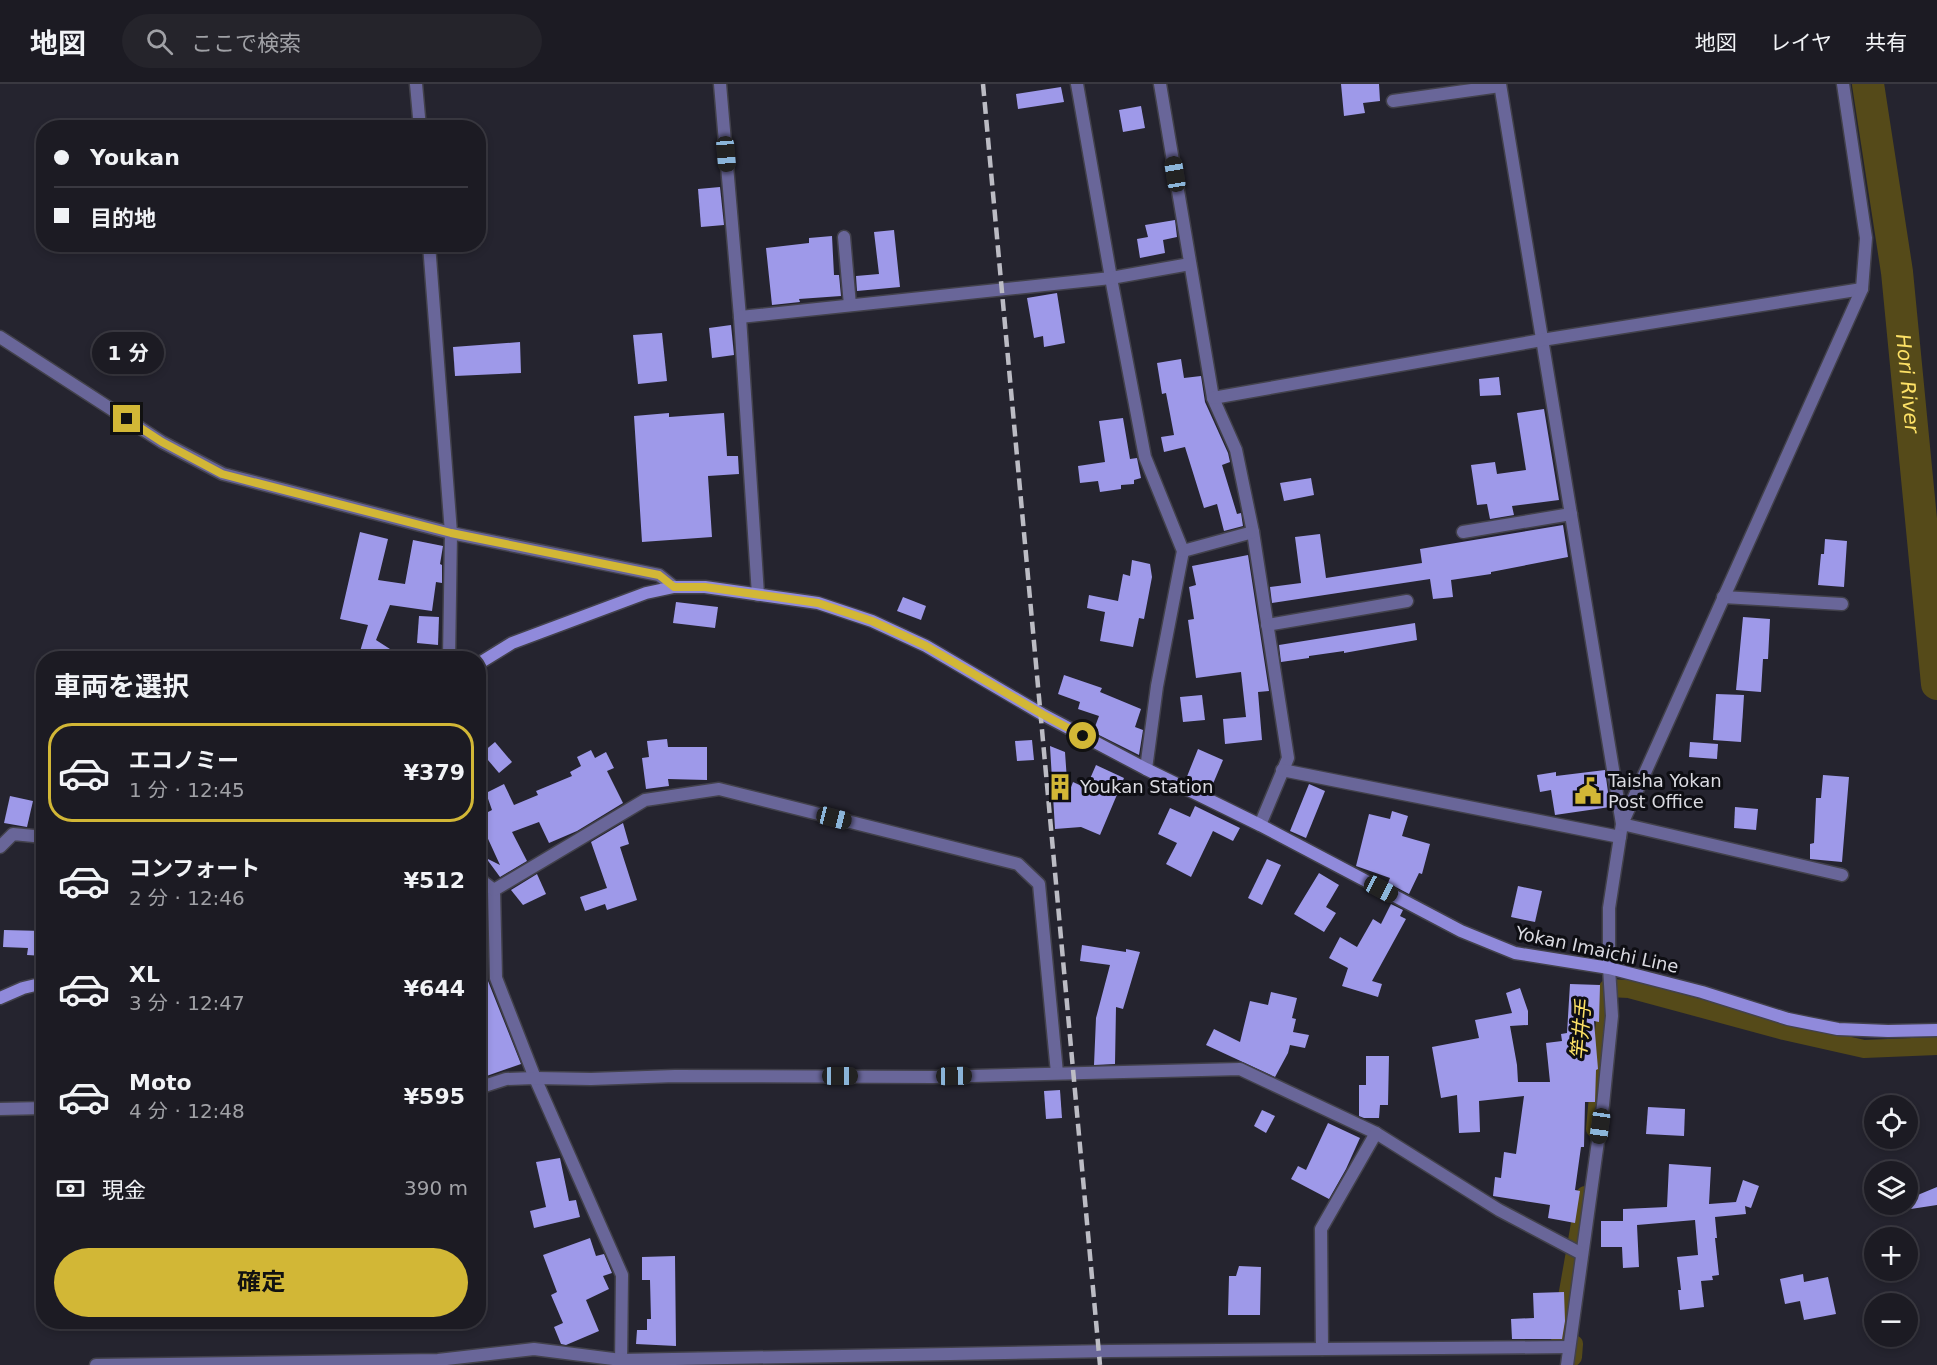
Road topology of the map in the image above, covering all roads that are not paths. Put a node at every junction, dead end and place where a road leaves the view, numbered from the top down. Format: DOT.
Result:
graph roads {
  1 [pos="416,84"];
  2 [pos="720,84"];
  3 [pos="1077,84"];
  4 [pos="1160,84"];
  5 [pos="1844,84"];
  6 [pos="1500,85"];
  7 [pos="1393,101"];
  8 [pos="419,120"];
  9 [pos="844,237"];
  10 [pos="430,252"];
  11 [pos="1190,264"];
  12 [pos="1111,278"];
  13 [pos="1862,289"];
  14 [pos="850,305"];
  15 [pos="740,317"];
  16 [pos="0,337"];
  17 [pos="1542,340"];
  18 [pos="1213,398"];
  19 [pos="1571,514"];
  20 [pos="1253,532"];
  21 [pos="1463,532"];
  22 [pos="451,533"];
  23 [pos="1183,551"];
  24 [pos="674,587"];
  25 [pos="758,595"];
  26 [pos="1724,597"];
  27 [pos="1407,601"];
  28 [pos="1842,604"];
  29 [pos="1267,625"];
  30 [pos="449,651"];
  31 [pos="486,659"];
  32 [pos="1146,769"];
  33 [pos="1282,770"];
  34 [pos="1622,824"];
  35 [pos="1260,825"];
  36 [pos="36,836"];
  37 [pos="1620,837"];
  38 [pos="0,847"];
  39 [pos="1842,875"];
  40 [pos="486,884"];
  41 [pos="494,890"];
  42 [pos="1609,968"];
  43 [pos="36,985"];
  44 [pos="0,998"];
  45 [pos="1937,1030"];
  46 [pos="1057,1073"];
  47 [pos="536,1078"];
  48 [pos="486,1085"];
  49 [pos="36,1108"];
  50 [pos="0,1109"];
  51 [pos="1376,1133"];
  52 [pos="1582,1254"];
  53 [pos="1569,1347"];
  54 [pos="1322,1349"];
  55 [pos="621,1362"];
  56 [pos="684,1362"];
  57 [pos="96,1365"];
  58 [pos="1567,1365"];
  1 -- 8 [label="street"];
  2 -- 15 [label="street"];
  3 -- 12 [label="street"];
  4 -- 11 [label="street"];
  5 -- 13 [label="street"];
  6 -- 7 [label="street"];
  6 -- 17 [label="street"];
  9 -- 14 [label="street"];
  10 -- 22 [label="street"];
  11 -- 12 [label="street"];
  11 -- 18 [label="street"];
  12 -- 14 [label="street"];
  12 -- 23 [label="street"];
  13 -- 17 [label="street"];
  13 -- 26 [label="street"];
  14 -- 15 [label="street"];
  15 -- 25 [label="street"];
  16 -- 22 [label="street"];
  17 -- 18 [label="street"];
  17 -- 19 [label="street"];
  18 -- 20 [label="street"];
  19 -- 21 [label="street"];
  19 -- 34 [label="street"];
  20 -- 23 [label="street"];
  20 -- 29 [label="street"];
  22 -- 24 [label="street"];
  22 -- 30 [label="street"];
  23 -- 32 [label="street"];
  24 -- 25 [label="main road, Yokan Imaichi Line"];
  24 -- 31 [label="main road, Yokan Imaichi Line"];
  25 -- 32 [label="main road, Yokan Imaichi Line"];
  26 -- 28 [label="street"];
  26 -- 34 [label="street"];
  27 -- 29 [label="street"];
  29 -- 33 [label="street"];
  32 -- 35 [label="main road, Yokan Imaichi Line"];
  33 -- 35 [label="street"];
  33 -- 37 [label="street"];
  34 -- 37 [label="street"];
  34 -- 39 [label="street"];
  35 -- 42 [label="main road, Yokan Imaichi Line"];
  36 -- 38 [label="street"];
  37 -- 42 [label="street"];
  40 -- 41 [label="street"];
  41 -- 46 [label="street"];
  41 -- 47 [label="street"];
  42 -- 45 [label="main road, Yokan Imaichi Line"];
  42 -- 52 [label="street"];
  43 -- 44 [label="main road"];
  46 -- 47 [label="street"];
  46 -- 51 [label="street"];
  47 -- 48 [label="street"];
  47 -- 55 [label="street"];
  49 -- 50 [label="street"];
  51 -- 52 [label="street"];
  51 -- 54 [label="street"];
  52 -- 53 [label="street"];
  53 -- 54 [label="street"];
  53 -- 58 [label="street"];
  54 -- 56 [label="street"];
  55 -- 56 [label="street"];
  55 -- 57 [label="street"];
}
